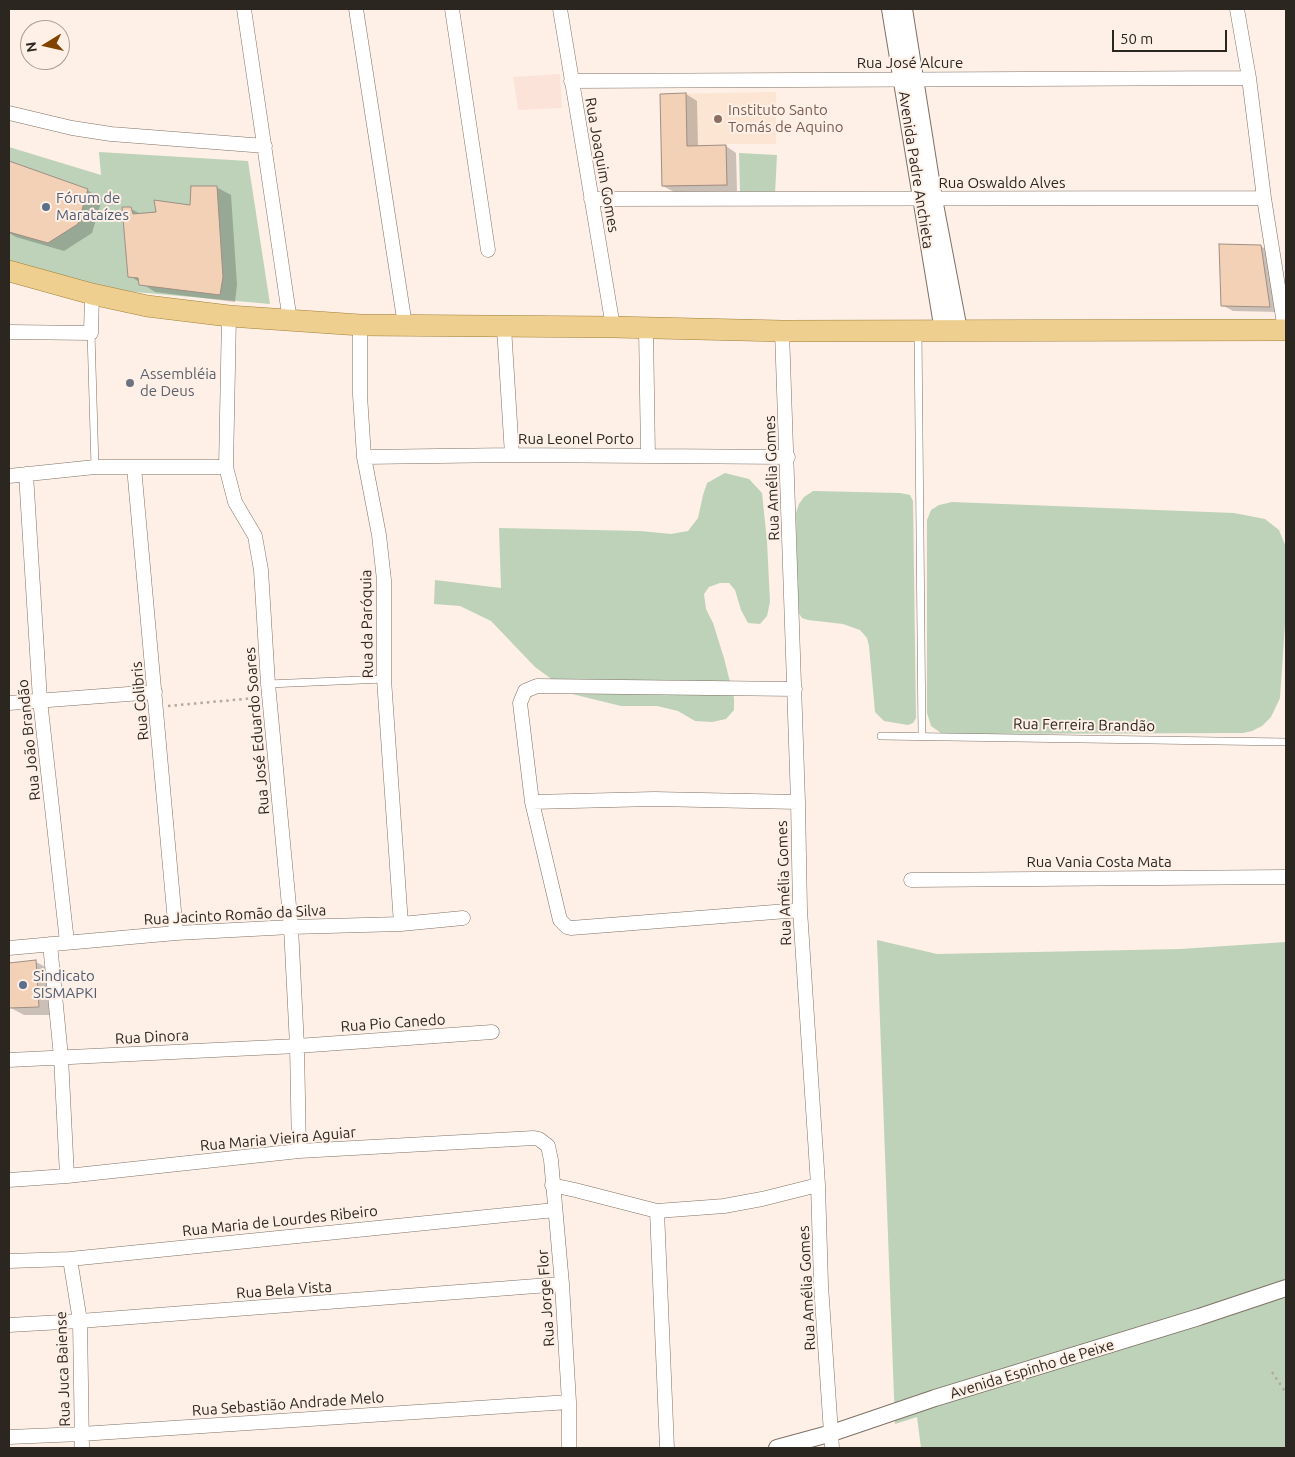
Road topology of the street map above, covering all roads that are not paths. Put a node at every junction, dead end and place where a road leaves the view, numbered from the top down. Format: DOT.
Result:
graph roads {
  1 [pos="244,9"];
  2 [pos="356,9"];
  3 [pos="452,9"];
  4 [pos="560,9"];
  5 [pos="890,9"];
  6 [pos="904,9"];
  7 [pos="1237,9"];
  8 [pos="1249,78"];
  9 [pos="909,80"];
  10 [pos="571,81"];
  11 [pos="9,113"];
  12 [pos="265,146"];
  13 [pos="591,198"];
  14 [pos="1264,198"];
  15 [pos="928,199"];
  16 [pos="488,250"];
  17 [pos="9,271"];
  18 [pos="92,294"];
  19 [pos="229,316"];
  20 [pos="290,321"];
  21 [pos="360,325"];
  22 [pos="404,325"];
  23 [pos="504,327"];
  24 [pos="613,328"];
  25 [pos="646,329"];
  26 [pos="918,330"];
  27 [pos="1285,330"];
  28 [pos="782,331"];
  29 [pos="951,331"];
  30 [pos="9,332"];
  31 [pos="91,333"];
  32 [pos="512,455"];
  33 [pos="648,456"];
  34 [pos="364,457"];
  35 [pos="788,458"];
  36 [pos="134,466"];
  37 [pos="226,467"];
  38 [pos="95,468"];
  39 [pos="26,474"];
  40 [pos="9,476"];
  41 [pos="384,679"];
  42 [pos="795,689"];
  43 [pos="269,690"];
  44 [pos="155,692"];
  45 [pos="40,700"];
  46 [pos="9,703"];
  47 [pos="881,736"];
  48 [pos="922,737"];
  49 [pos="1286,742"];
  50 [pos="532,802"];
  51 [pos="798,802"];
  52 [pos="1286,877"];
  53 [pos="911,880"];
  54 [pos="800,910"];
  55 [pos="463,918"];
  56 [pos="401,924"];
  57 [pos="291,927"];
  58 [pos="176,933"];
  59 [pos="67,942"];
  60 [pos="50,944"];
  61 [pos="9,948"];
  62 [pos="492,1032"];
  63 [pos="298,1046"];
  64 [pos="62,1057"];
  65 [pos="9,1060"];
  66 [pos="548,1146"];
  67 [pos="299,1151"];
  68 [pos="67,1176"];
  69 [pos="9,1180"];
  70 [pos="552,1185"];
  71 [pos="818,1185"];
  72 [pos="555,1210"];
  73 [pos="657,1211"];
  74 [pos="70,1259"];
  75 [pos="9,1261"];
  76 [pos="562,1284"];
  77 [pos="1286,1288"];
  78 [pos="80,1322"];
  79 [pos="9,1325"];
  80 [pos="569,1402"];
  81 [pos="9,1437"];
  82 [pos="832,1440"];
  83 [pos="81,1441"];
  84 [pos="569,1448"];
  85 [pos="667,1448"];
  86 [pos="777,1448"];
  1 -- 12 [label="street"];
  2 -- 22 [label="street"];
  3 -- 16 [label="street"];
  4 -- 10 [label="street, Rua Joaquim Gomes"];
  5 -- 9 [label="street, Avenida Padre Anchieta"];
  6 -- 9 [label="street, Avenida Padre Anchieta"];
  7 -- 8 [label="street"];
  8 -- 9 [label="street, Rua José Alcure"];
  8 -- 14 [label="street"];
  9 -- 10 [label="street, Rua José Alcure"];
  9 -- 15 [label="street, Avenida Padre Anchieta"];
  10 -- 13 [label="street, Rua Joaquim Gomes"];
  11 -- 12 [label="street"];
  12 -- 20 [label="street"];
  13 -- 15 [label="street, Rua Oswaldo Alves"];
  13 -- 24 [label="street, Rua Joaquim Gomes"];
  14 -- 15 [label="street, Rua Oswaldo Alves"];
  14 -- 27 [label="street"];
  15 -- 29 [label="street, Avenida Padre Anchieta"];
  17 -- 18 [label="main road"];
  18 -- 19 [label="main road"];
  18 -- 31 [label="street"];
  19 -- 20 [label="main road"];
  19 -- 37 [label="street, Rua José Eduardo Soares"];
  20 -- 21 [label="main road"];
  21 -- 22 [label="main road"];
  21 -- 34 [label="street, Rua da Paróquia"];
  22 -- 23 [label="main road"];
  23 -- 24 [label="main road"];
  23 -- 32 [label="street"];
  24 -- 25 [label="main road"];
  25 -- 28 [label="main road"];
  25 -- 33 [label="street"];
  26 -- 28 [label="main road"];
  26 -- 29 [label="main road"];
  26 -- 48 [label="lane"];
  27 -- 29 [label="main road"];
  28 -- 35 [label="street, Rua Amélia Gomes"];
  30 -- 31 [label="street"];
  31 -- 38 [label="lane"];
  32 -- 33 [label="street, Rua Leonel Porto"];
  32 -- 34 [label="street, Rua Leonel Porto"];
  33 -- 35 [label="street, Rua Leonel Porto"];
  34 -- 41 [label="street, Rua da Paróquia"];
  35 -- 42 [label="street, Rua Amélia Gomes"];
  36 -- 37 [label="street"];
  36 -- 38 [label="street"];
  36 -- 44 [label="street, Rua Colibris"];
  37 -- 43 [label="street, Rua José Eduardo Soares"];
  38 -- 39 [label="street"];
  39 -- 40 [label="street"];
  39 -- 45 [label="street, Rua João Brandão"];
  41 -- 43 [label="lane"];
  41 -- 56 [label="street, Rua da Paróquia"];
  42 -- 50 [label="street"];
  42 -- 51 [label="street, Rua Amélia Gomes"];
  43 -- 57 [label="street, Rua José Eduardo Soares"];
  44 -- 45 [label="street"];
  44 -- 58 [label="street, Rua Colibris"];
  45 -- 46 [label="street"];
  45 -- 59 [label="street, Rua João Brandão"];
  47 -- 48 [label="lane, Rua Ferreira Brandão"];
  48 -- 49 [label="lane, Rua Ferreira Brandão"];
  50 -- 51 [label="street"];
  50 -- 54 [label="street"];
  51 -- 54 [label="street, Rua Amélia Gomes"];
  52 -- 53 [label="street, Rua Vania Costa Mata"];
  54 -- 71 [label="street, Rua Amélia Gomes"];
  55 -- 56 [label="street, Rua Jacinto Romão da Silva"];
  56 -- 57 [label="street, Rua Jacinto Romão da Silva"];
  57 -- 58 [label="street, Rua Jacinto Romão da Silva"];
  57 -- 63 [label="street, Rua José Eduardo Soares"];
  58 -- 59 [label="street, Rua Jacinto Romão da Silva"];
  59 -- 60 [label="street, Rua Jacinto Romão da Silva"];
  60 -- 61 [label="street, Rua Jacinto Romão da Silva"];
  60 -- 64 [label="street"];
  62 -- 63 [label="street, Rua Pio Canedo"];
  63 -- 64 [label="street, Rua Dinora"];
  63 -- 67 [label="street, Rua José Eduardo Soares"];
  64 -- 65 [label="street, Rua Dinora"];
  64 -- 68 [label="street"];
  66 -- 67 [label="street, Rua Maria Vieira Aguiar"];
  66 -- 70 [label="street, Rua Jorge Flor"];
  67 -- 68 [label="street, Rua Maria Vieira Aguiar"];
  68 -- 69 [label="street, Rua Maria Vieira Aguiar"];
  70 -- 72 [label="street, Rua Jorge Flor"];
  70 -- 73 [label="street"];
  71 -- 73 [label="street"];
  71 -- 82 [label="street, Rua Amélia Gomes"];
  72 -- 74 [label="street, Rua Maria de Lourdes Ribeiro"];
  72 -- 76 [label="street, Rua Jorge Flor"];
  73 -- 85 [label="street"];
  74 -- 75 [label="street, Rua Maria de Lourdes Ribeiro"];
  74 -- 78 [label="street, Rua Juca Baiense"];
  76 -- 78 [label="street, Rua Bela Vista"];
  76 -- 80 [label="street, Rua Jorge Flor"];
  77 -- 82 [label="street, Avenida Espinho de Peixe"];
  78 -- 79 [label="street, Rua Bela Vista"];
  78 -- 83 [label="street, Rua Juca Baiense"];
  80 -- 83 [label="street, Rua Sebastião Andrade Melo"];
  80 -- 84 [label="street, Rua Jorge Flor"];
  81 -- 83 [label="street, Rua Sebastião Andrade Melo"];
  82 -- 86 [label="street, Avenida Espinho de Peixe"];
}
